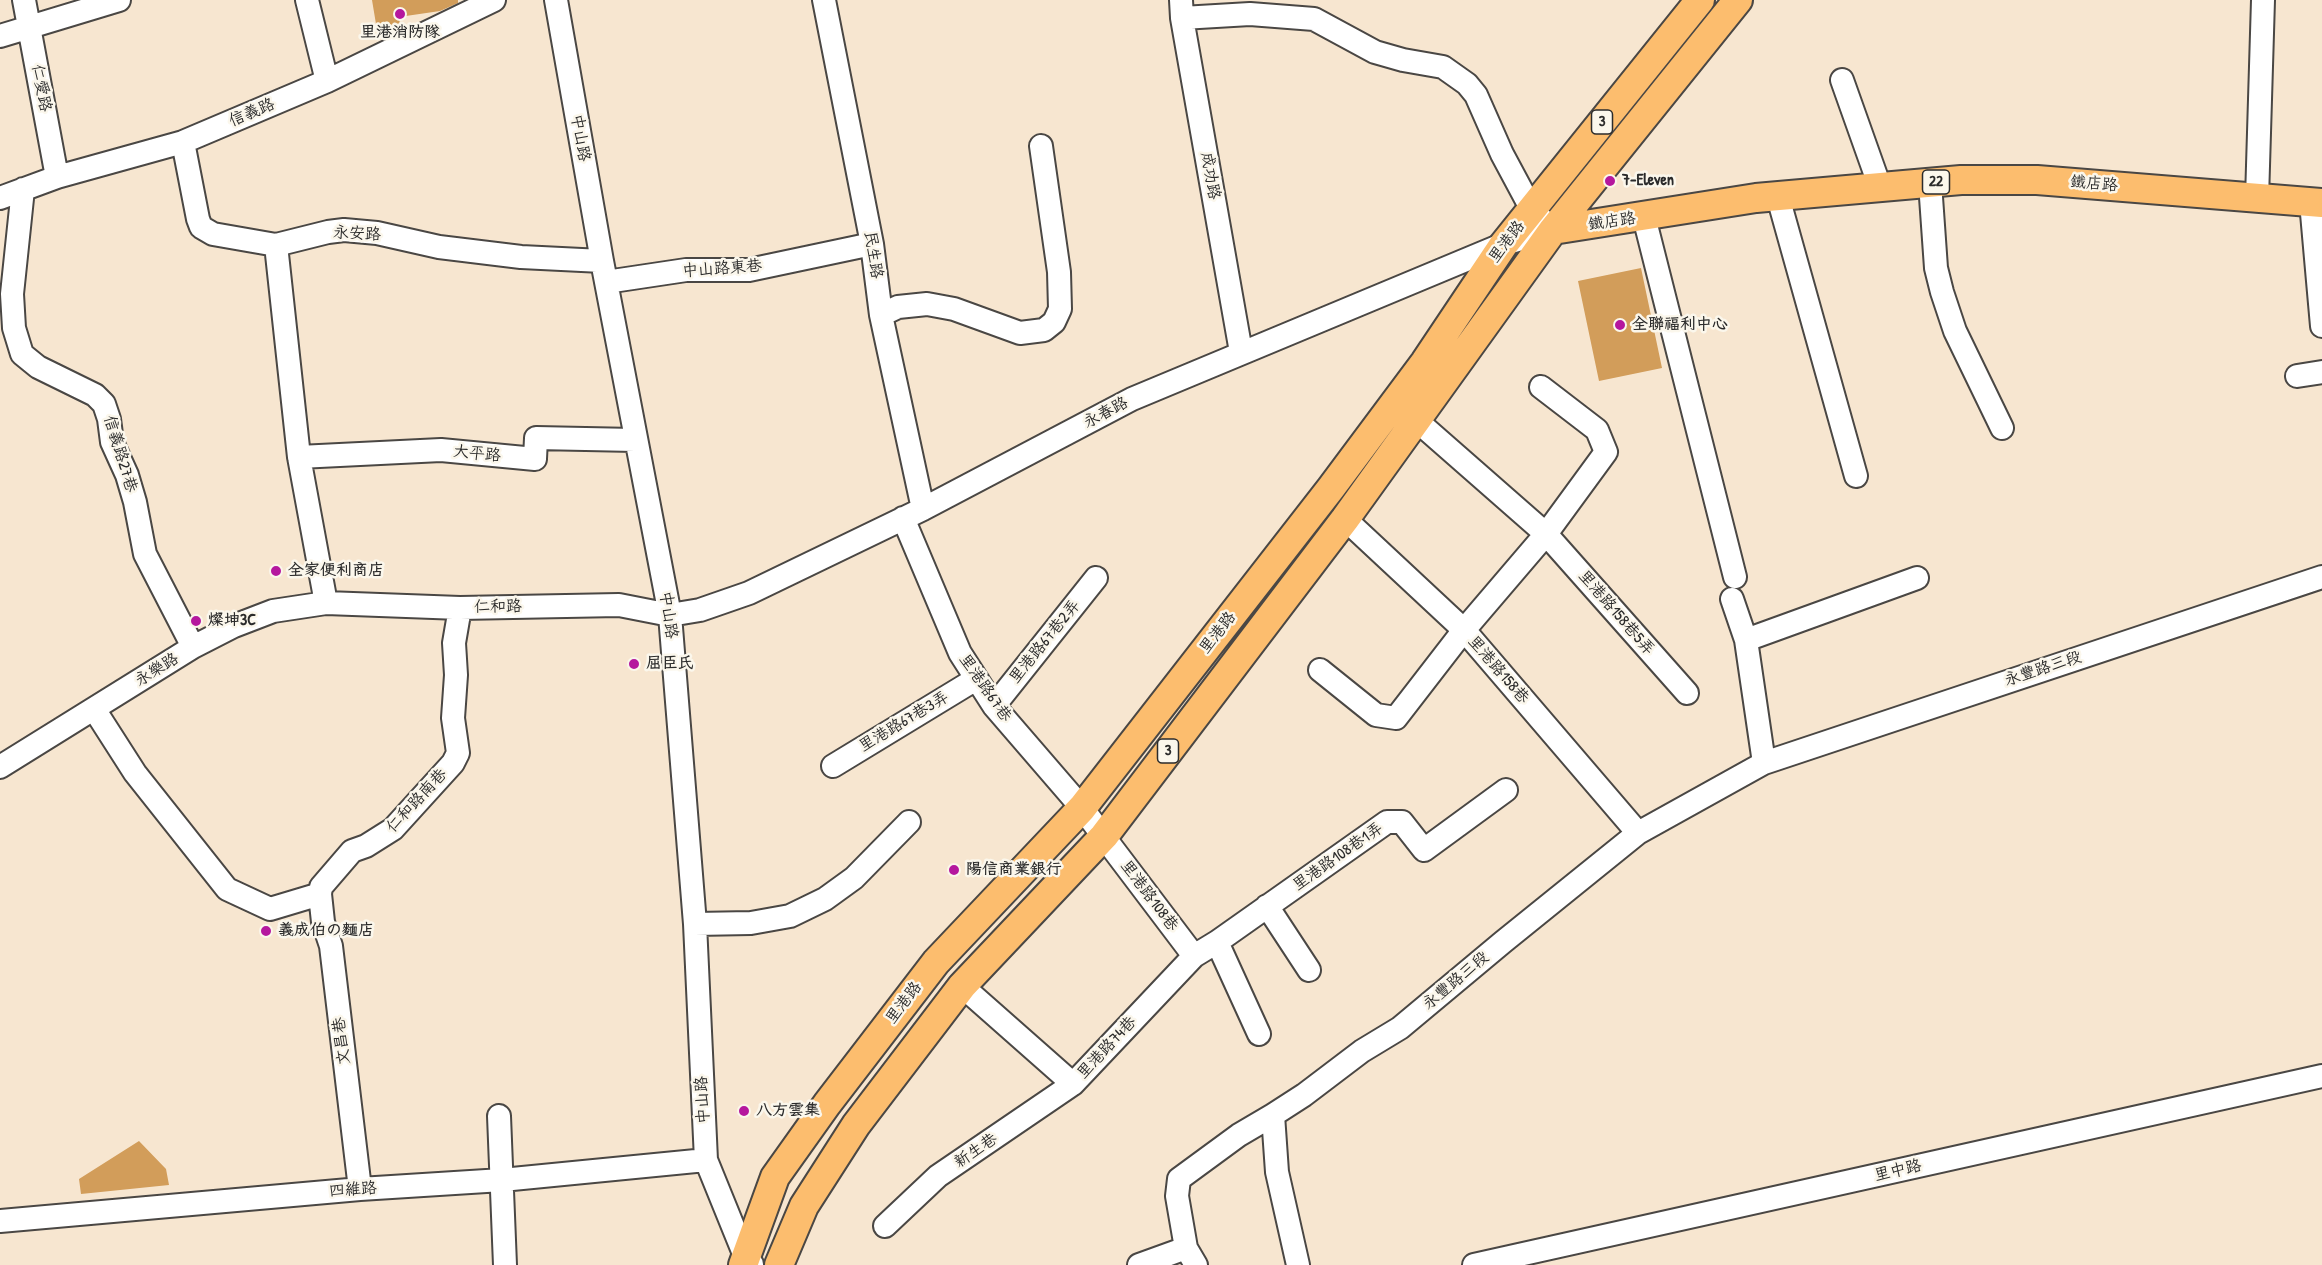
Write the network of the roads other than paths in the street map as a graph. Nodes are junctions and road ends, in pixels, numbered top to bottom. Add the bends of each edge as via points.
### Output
1 (24, 0) edge
2 (119, 0) edge
3 (307, 0) edge
4 (494, 0) edge
5 (556, 0) edge
6 (824, 0) edge
7 (1700, 0) edge
8 (1738, 0) edge
9 (2263, 0) edge
10 (1182, 9) edge
11 (30, 27) junction
12 (0, 36) edge
13 (1842, 80) dead end
14 (327, 81) junction
15 (183, 142) junction
16 (1041, 146) dead end
17 (57, 177) junction
18 (1930, 183) junction
19 (1880, 187) junction
20 (23, 189) junction
21 (1778, 197) junction
22 (0, 198) edge
23 (2257, 199) junction
24 (2317, 203) edge
25 (1532, 210) junction
26 (1644, 217) junction
27 (1553, 230) junction
28 (276, 244) junction
29 (872, 244) junction
30 (1504, 244) junction
31 (604, 272) junction
32 (881, 315) junction
33 (2322, 326) edge
34 (1241, 352) junction
35 (2322, 372) edge
36 (2297, 376) dead end
37 (1541, 387) dead end
38 (1416, 420) junction
39 (2002, 428) dead end
40 (635, 440) junction
41 (299, 457) junction
42 (1856, 476) dead end
43 (913, 514) junction
44 (1346, 519) junction
45 (1546, 534) junction
46 (1735, 577) dead end
47 (2322, 577) edge
48 (1096, 578) dead end
49 (1917, 578) dead end
50 (1732, 599) dead end
51 (326, 603) junction
52 (460, 608) junction
53 (670, 615) junction
54 (1464, 630) junction
55 (1746, 640) junction
56 (193, 647) junction
57 (1320, 670) dead end
58 (976, 679) junction
59 (1687, 693) dead end
60 (994, 706) junction
61 (94, 709) junction
62 (1764, 763) junction
63 (833, 766) dead end
64 (0, 767) edge
65 (1506, 790) dead end
66 (1082, 808) junction
67 (909, 822) dead end
68 (1638, 833) junction
69 (1104, 836) junction
70 (320, 894) junction
71 (1267, 906) junction
72 (695, 924) junction
73 (1217, 942) junction
74 (1194, 956) junction
75 (1309, 970) dead end
76 (962, 986) junction
77 (1259, 1034) dead end
78 (2322, 1076) edge
79 (1073, 1084) junction
80 (1273, 1115) junction
81 (499, 1116) dead end
82 (706, 1160) junction
83 (502, 1180) junction
84 (360, 1190) junction
85 (0, 1221) edge
86 (885, 1226) dead end
87 (1191, 1257) edge
88 (747, 1262) edge
89 (505, 1265) edge
90 (779, 1265) edge
91 (1139, 1265) edge
92 (1298, 1265) edge
93 (1473, 1265) edge

1 - 11 street, 仁愛路
2 - 11 street
3 - 14 street
4 - 14 street, 信義路
5 - 31 street, 中山路
6 - 29 street, 民生路
7 - 25 main road, 里港路 / 3
8 - 27 main road, 里港路 / 3
9 - 23 street
10 - 25 street via 1314,18 1375,52 1443,67 1476,95
10 - 34 street, 成功路
11 - 12 street
11 - 17 street, 仁愛路
13 - 19 street
14 - 15 street, 信義路
15 - 17 street, 信義路
15 - 28 street, 永安路 via 201,227 213,234
16 - 32 street via 1059,272 1060,309 1054,322 1044,330 1020,333 954,309 927,304 898,306
17 - 20 street, 信義路
18 - 19 main road, 鐵店路 / 22
18 - 23 main road, 鐵店路 / 22 via 2037,180
18 - 39 street via 1936,268 1942,292 1955,331
19 - 21 main road, 鐵店路 / 22
20 - 22 street, 信義路
20 - 56 street, 信義路27巷 via 12,294 14,328 22,354 38,368 95,395 104,404 112,442 135,502 145,554
21 - 26 main road, 鐵店路 / 22
21 - 42 street
23 - 24 main road, 鐵店路 / 22
24 - 33 street, 鐵店路
25 - 27 street
25 - 30 main road, 里港路 / 3
26 - 27 main road, 鐵店路 / 22
26 - 46 street
27 - 30 street, 永春路
27 - 38 main road, 里港路 / 3
28 - 31 street, 永安路 via 344,230
28 - 41 street
29 - 31 street, 中山路東巷 via 749,270
29 - 32 street, 民生路
30 - 34 street, 永春路
30 - 66 main road, 里港路 / 3 via 1425,362 1331,488
31 - 40 street, 中山路
32 - 43 street, 民生路
34 - 43 street, 永春路 via 1132,399
35 - 36 street
37 - 45 street via 1597,430 1606,452
38 - 44 main road, 里港路 / 3
38 - 45 street, 里港路158巷5弄
40 - 41 street, 大平路 via 536,438 535,459 441,450
40 - 53 street, 中山路
41 - 51 street
43 - 53 street, 永春路 via 749,593 700,610
43 - 58 street, 里港路67巷 via 960,653
44 - 54 street, 里港路158巷
44 - 69 main road, 里港路 / 3
45 - 54 street
45 - 59 street, 里港路158巷5弄
47 - 62 street, 永豐路三段
48 - 60 street, 里港路67巷2弄
49 - 55 street
50 - 55 street
51 - 52 street, 仁和路
51 - 56 street, 永樂路 via 273,611
52 - 53 street, 仁和路 via 619,604
52 - 70 street, 仁和路南巷 via 454,643 453,718 458,753 393,829 352,851 321,887
53 - 72 street, 中山路
54 - 57 street via 1396,718 1376,715
54 - 68 street, 里港路158巷
55 - 62 street
56 - 61 street, 永樂路
58 - 60 street, 里港路67巷
58 - 63 street, 里港路67巷3弄
60 - 66 street, 里港路67巷
61 - 64 street, 永樂路
61 - 70 street via 135,773 227,889 270,909
62 - 68 street, 永豐路三段
65 - 71 street, 里港路108巷1弄 via 1424,850 1402,822 1387,822
66 - 69 street, 里港路67巷
66 - 88 main road, 里港路 / 3 via 936,962 827,1104 775,1177
67 - 72 street via 854,878 825,899 790,916 751,923
68 - 80 street, 永豐路三段 via 1400,1028 1362,1050
69 - 74 street, 里港路108巷
69 - 76 main road, 里港路 / 3
70 - 84 street, 文昌巷 via 331,945
71 - 73 street, 里港路108巷1弄
71 - 75 street
72 - 82 street, 中山路
73 - 74 street, 里港路108巷1弄
73 - 77 street
74 - 79 street, 里港路74巷
76 - 79 street, 里港路74巷
76 - 90 main road, 里港路 / 3 via 856,1125 804,1206
78 - 93 street, 里中路
79 - 86 street, 新生巷 via 938,1176
80 - 87 street, 永豐路三段 via 1179,1179 1177,1196
80 - 92 street via 1277,1172
81 - 83 street
82 - 83 street, 四維路
82 - 88 street, 中山路
83 - 84 street, 四維路
83 - 89 street
84 - 85 street, 四維路
87 - 91 street

